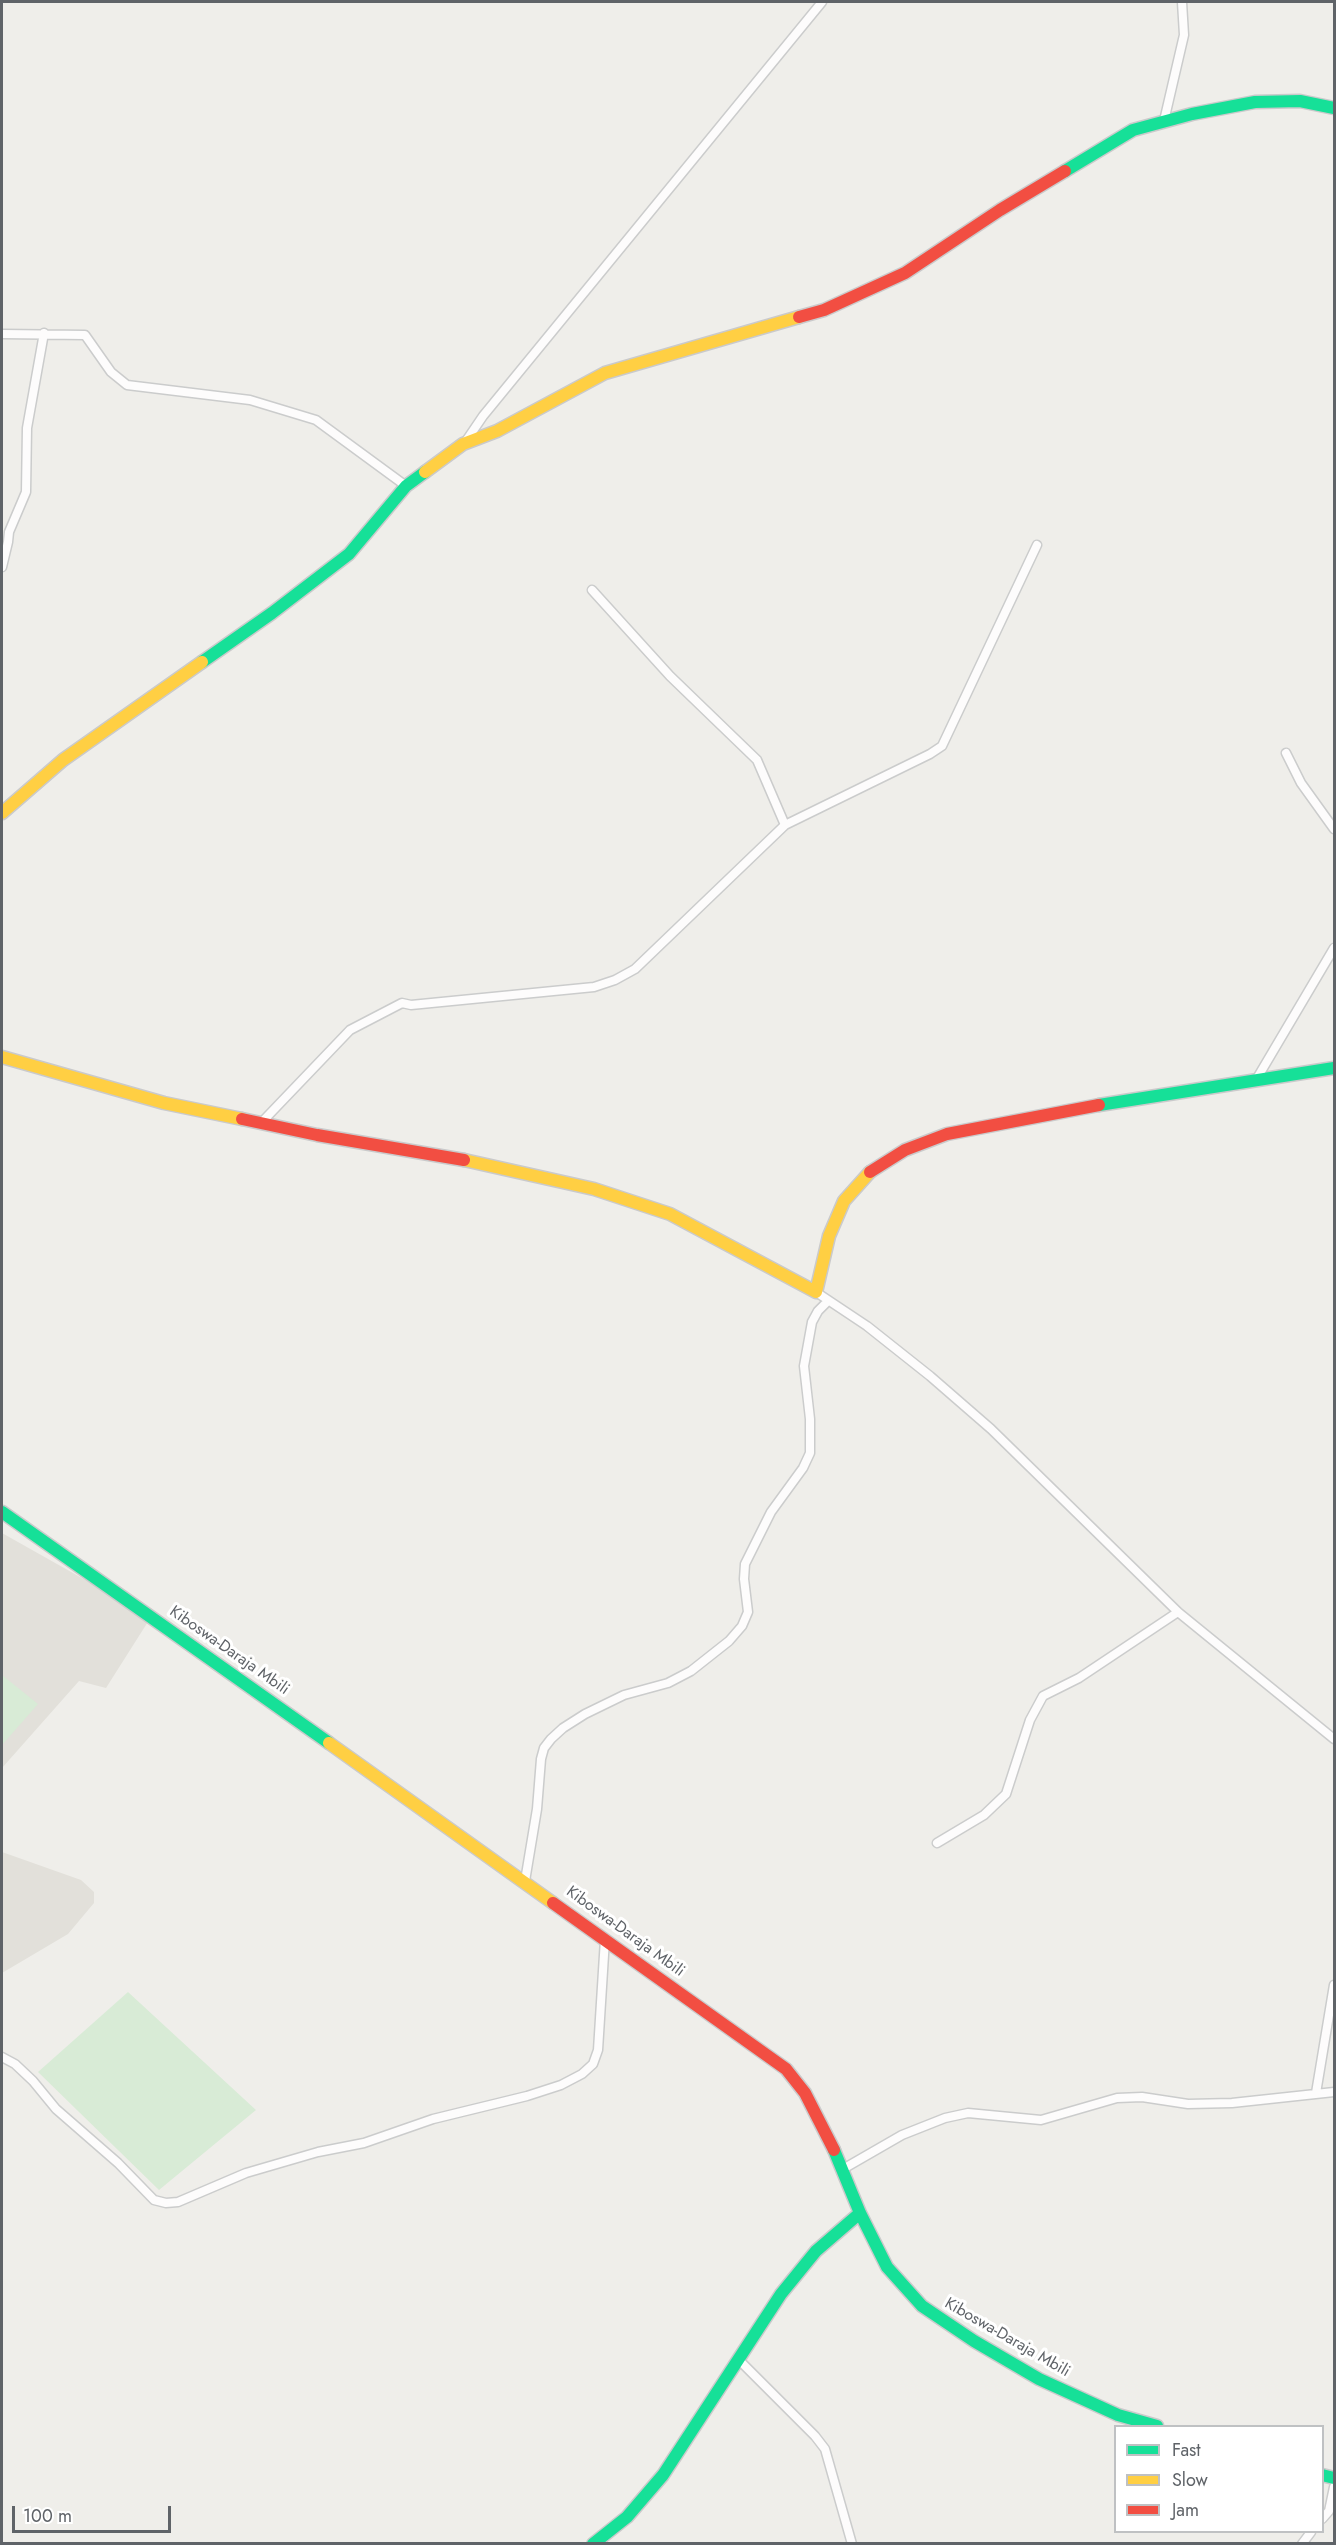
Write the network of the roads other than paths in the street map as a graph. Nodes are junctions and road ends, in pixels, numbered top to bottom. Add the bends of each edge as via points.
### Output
1 (822, 2) edge
2 (1182, 2) edge
3 (1335, 108) edge
4 (1164, 121) junction
5 (44, 333) junction
6 (2, 334) edge
7 (463, 444) junction
8 (406, 486) junction
9 (1037, 545) dead end
10 (2, 567) edge
11 (592, 590) dead end
12 (1286, 753) dead end
13 (2, 813) edge
14 (785, 825) junction
15 (1335, 829) edge
16 (1335, 948) edge
17 (2, 1057) edge
18 (1335, 1068) edge
19 (1256, 1080) junction
20 (261, 1123) junction
21 (816, 1292) junction
22 (828, 1301) junction
23 (2, 1512) edge
24 (1178, 1612) junction
25 (1335, 1739) edge
26 (937, 1843) dead end
27 (525, 1881) junction
28 (605, 1939) junction
29 (1335, 1985) edge
30 (2, 2057) edge
31 (1335, 2091) edge
32 (1316, 2093) junction
33 (843, 2169) junction
34 (860, 2213) junction
35 (738, 2359) junction
36 (1150, 2425) edge
37 (1335, 2487) edge
38 (1324, 2518) edge
39 (593, 2544) edge
40 (852, 2544) edge

1 - 7 street
2 - 4 street via 1184,34
3 - 4 street via 1300,101 1255,102
4 - 7 street via 1133,130 905,273 824,310 606,373 497,431
5 - 6 street
5 - 8 street via 85,335 111,372 127,385 250,400 316,420
5 - 10 street via 27,428 26,492 9,532
7 - 8 street
8 - 13 street via 349,554 272,614 63,760
9 - 14 street via 942,746
11 - 14 street via 670,676 757,760
12 - 15 street via 1301,783
14 - 20 street via 635,969 594,987 402,1003 350,1030
16 - 19 street
17 - 20 street via 164,1103
18 - 19 street
19 - 21 street via 947,1134 905,1150 866,1176 844,1201 829,1236
20 - 21 street via 436,1154 594,1189 670,1214
21 - 22 street
22 - 24 street via 867,1326 948,1391
22 - 27 street via 812,1322 804,1366 810,1452 771,1512 745,1564 748,1612 742,1626 691,1671 668,1683 624,1695 585,1714 551,1739 541,1759
23 - 27 street, Kiboswa-Daraja Mbili
24 - 25 street
24 - 26 street via 1079,1678 1043,1696 1030,1720 1006,1794 984,1815
27 - 28 street, Kiboswa-Daraja Mbili
28 - 30 street via 598,2050 593,2064 582,2074 527,2096 246,2173 178,2202 154,2200 56,2109 15,2064
28 - 33 street, Kiboswa-Daraja Mbili via 786,2069 805,2093
29 - 32 street
31 - 32 street
32 - 33 street via 1232,2103 1117,2098 1041,2120 968,2113 902,2135
33 - 34 street, Kiboswa-Daraja Mbili
34 - 35 street via 816,2251 781,2294
34 - 36 street, Kiboswa-Daraja Mbili via 887,2267 922,2306 1039,2379 1118,2415
35 - 39 street via 663,2475 627,2517
35 - 40 street via 825,2449
37 - 38 street

